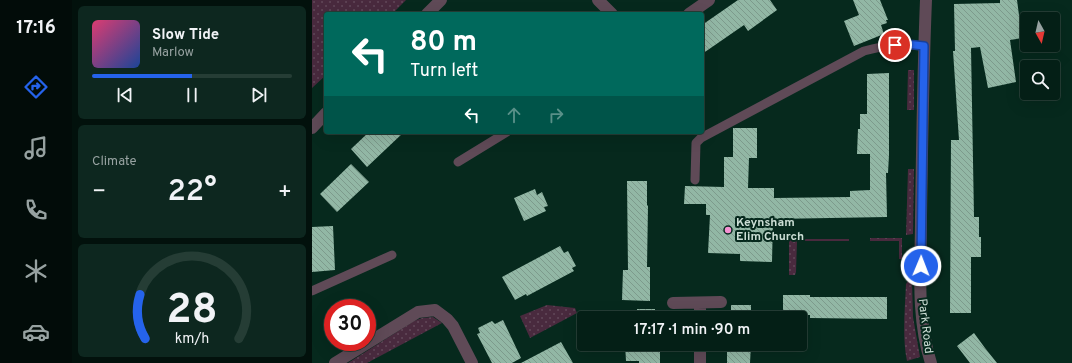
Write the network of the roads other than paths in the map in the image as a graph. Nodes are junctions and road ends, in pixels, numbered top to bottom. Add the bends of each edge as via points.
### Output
1 (442, 0) edge
2 (598, 0) edge
3 (709, 0) edge
4 (926, 0) edge
5 (429, 12) edge
6 (610, 12) edge
7 (692, 12) edge
8 (924, 46) junction
9 (324, 115) edge
10 (312, 128) edge
11 (504, 134) edge
12 (458, 162) dead end
13 (695, 180) dead end
14 (392, 255) dead end
15 (312, 291) edge
16 (721, 302) dead end
17 (673, 303) dead end
18 (700, 304) junction
19 (700, 311) edge
20 (700, 351) edge
21 (335, 363) edge
22 (472, 363) edge
23 (700, 363) edge
24 (931, 363) edge

1 - 5 street
2 - 6 street
3 - 7 street
4 - 8 street, Park Road
8 - 13 lane via 884,45 864,51 701,138 696,143
8 - 24 street, Park Road via 921,312 926,349
9 - 10 street
11 - 12 lane
14 - 15 lane
16 - 18 street
17 - 18 street
18 - 19 street
20 - 23 street
21 - 22 street via 418,312 435,310 453,326

